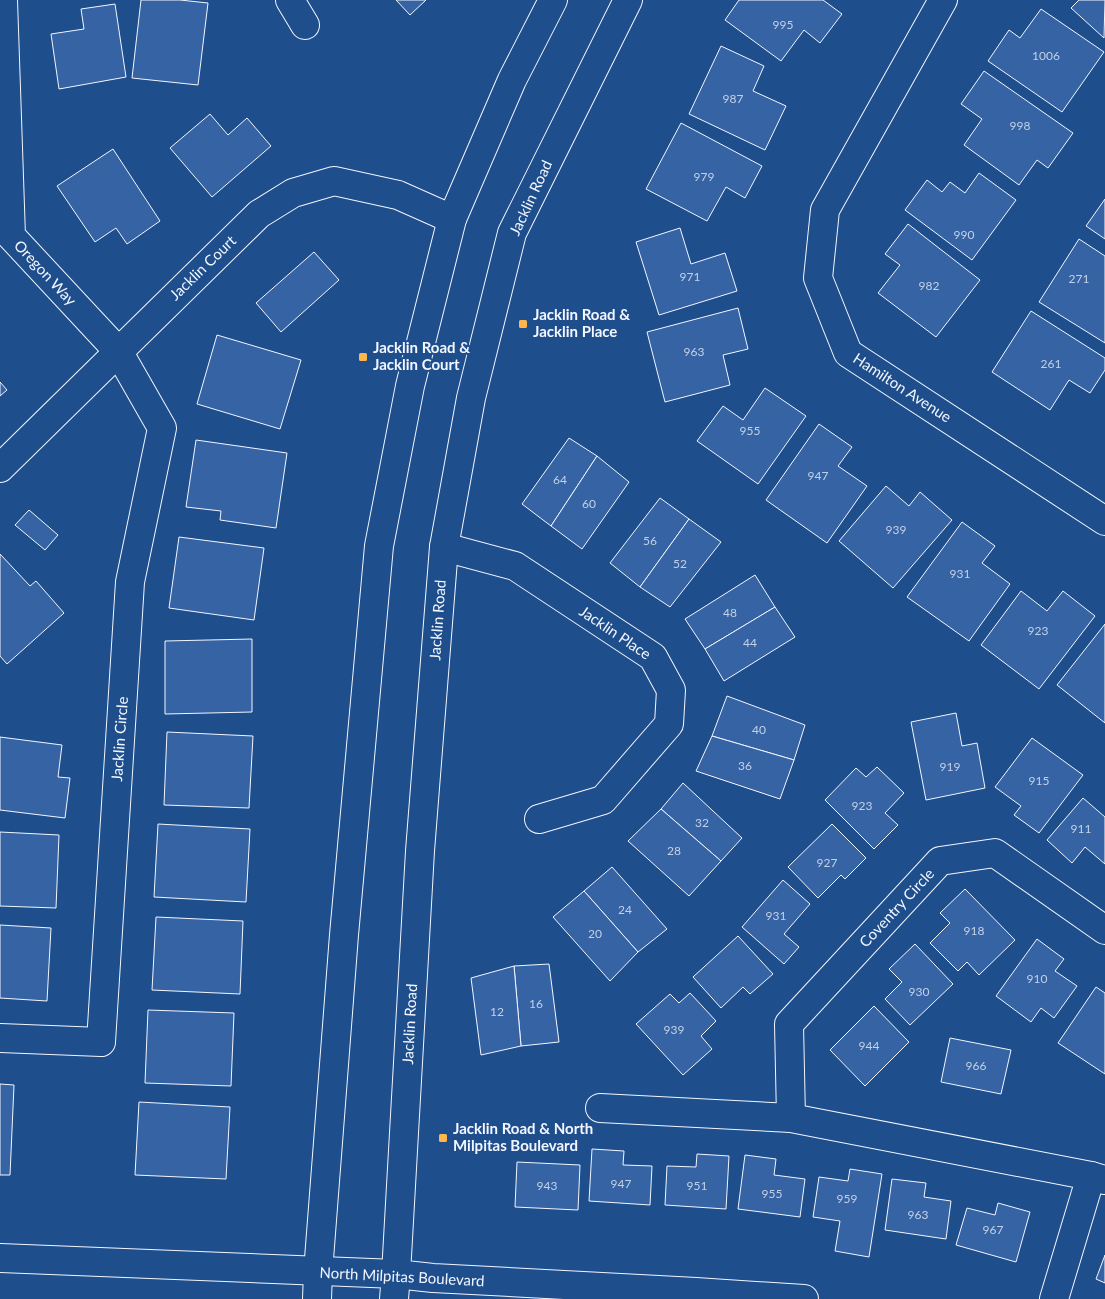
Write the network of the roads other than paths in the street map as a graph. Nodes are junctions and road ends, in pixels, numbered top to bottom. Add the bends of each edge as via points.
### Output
1 (3, 0) edge
2 (290, 0) edge
3 (553, 0) edge
4 (628, 0) edge
5 (943, 0) edge
6 (305, 25) dead end
7 (452, 219) junction
8 (118, 351) junction
9 (0, 468) edge
10 (1102, 512) edge
11 (444, 547) junction
12 (539, 819) dead end
13 (1105, 930) edge
14 (0, 1038) edge
15 (600, 1108) dead end
16 (792, 1118) junction
17 (1098, 1178) edge
18 (0, 1258) edge
19 (318, 1272) junction
20 (395, 1287) edge
21 (318, 1299) edge
22 (804, 1299) edge
23 (1054, 1299) edge

1 - 8 street, Oregon Way via 11,236
2 - 6 street
3 - 7 street via 512,80
4 - 11 street, Jacklin Road via 512,233 471,398
5 - 10 street, Hamilton Avenue via 825,210 818,278 848,352
7 - 8 street, Jacklin Court via 398,195 334,181 293,193 259,214
7 - 19 street via 410,386 379,546
8 - 9 street, Jacklin Court
8 - 14 street, Jacklin Circle via 162,428 130,582 101,1042
11 - 12 street, Jacklin Place via 515,566 654,657 671,690 669,724 603,800
11 - 20 street, Jacklin Road via 420,851
13 - 16 street, Coventry Circle via 995,853 940,861 790,1024
15 - 16 street
16 - 17 street
17 - 23 street
18 - 19 street, North Milpitas Boulevard
19 - 20 street, North Milpitas Boulevard
19 - 21 street
20 - 22 street, North Milpitas Boulevard via 433,1278

